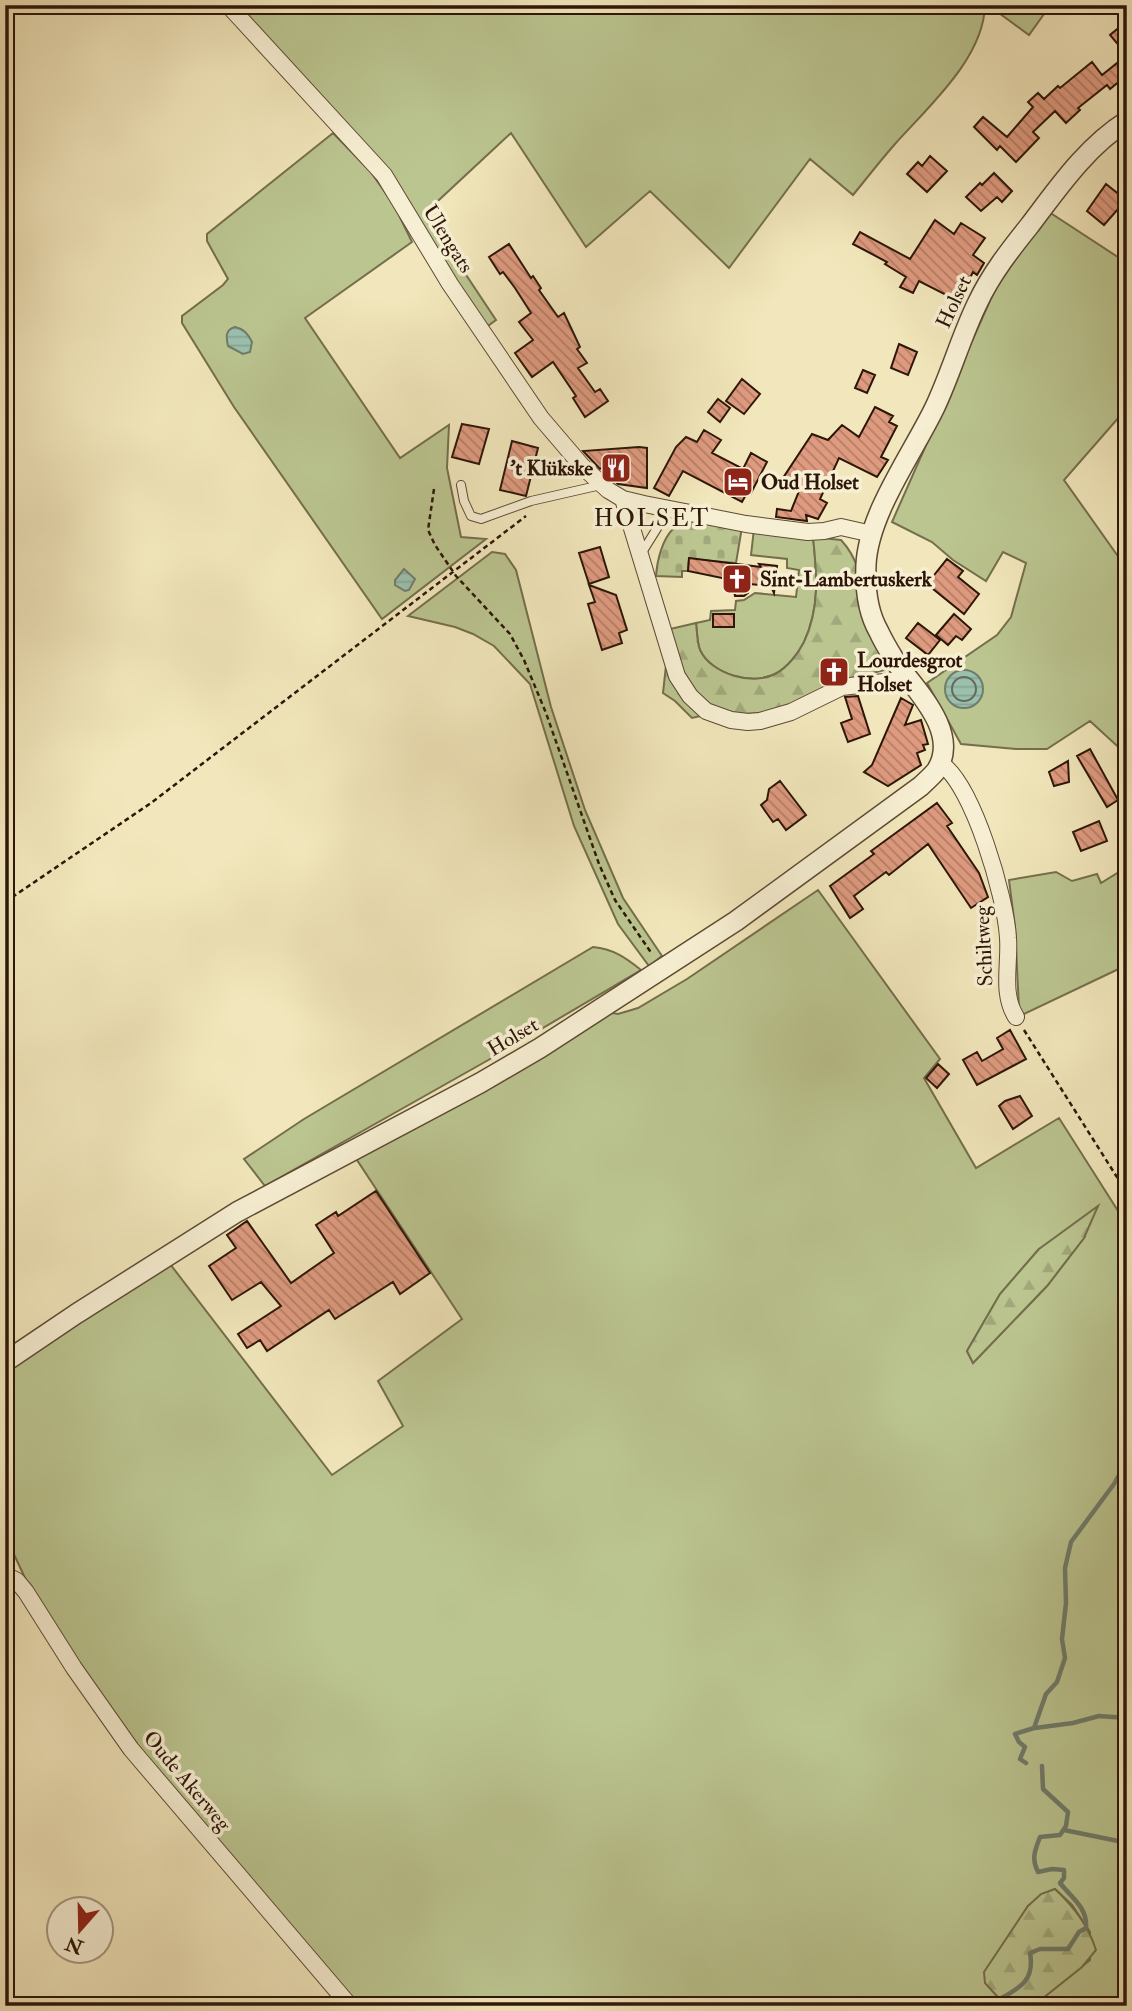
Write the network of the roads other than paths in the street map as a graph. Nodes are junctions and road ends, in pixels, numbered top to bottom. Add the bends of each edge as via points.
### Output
1 (228, 5) edge
2 (1127, 121) edge
3 (461, 485) dead end
4 (601, 485) junction
5 (624, 499) junction
6 (669, 509) junction
7 (872, 534) junction
8 (641, 554) junction
9 (909, 679) junction
10 (940, 763) junction
11 (1016, 1017) road end
12 (5, 1362) edge
13 (7, 1571) edge
14 (350, 2006) edge

1 - 4 street, Ulengats via 384,175 530,402
2 - 7 street, Holset via 1103,138 1063,183 995,270
3 - 4 lane via 471,516 481,519 531,501
4 - 5 street, Ulengats
5 - 6 street
5 - 8 street
6 - 7 street via 784,530 841,527
6 - 8 lane
7 - 9 street, Holset via 867,549 868,598 877,630
8 - 9 street via 677,676 698,705 712,714 760,721 791,712 842,687
9 - 10 street, Holset via 937,721 942,741
10 - 11 street, Schiltweg via 959,783 993,866 1006,912 1008,1002
10 - 12 street, Holset via 921,786 789,883 540,1048 237,1212
13 - 14 street, Oude Akerweg via 26,1592 131,1749

